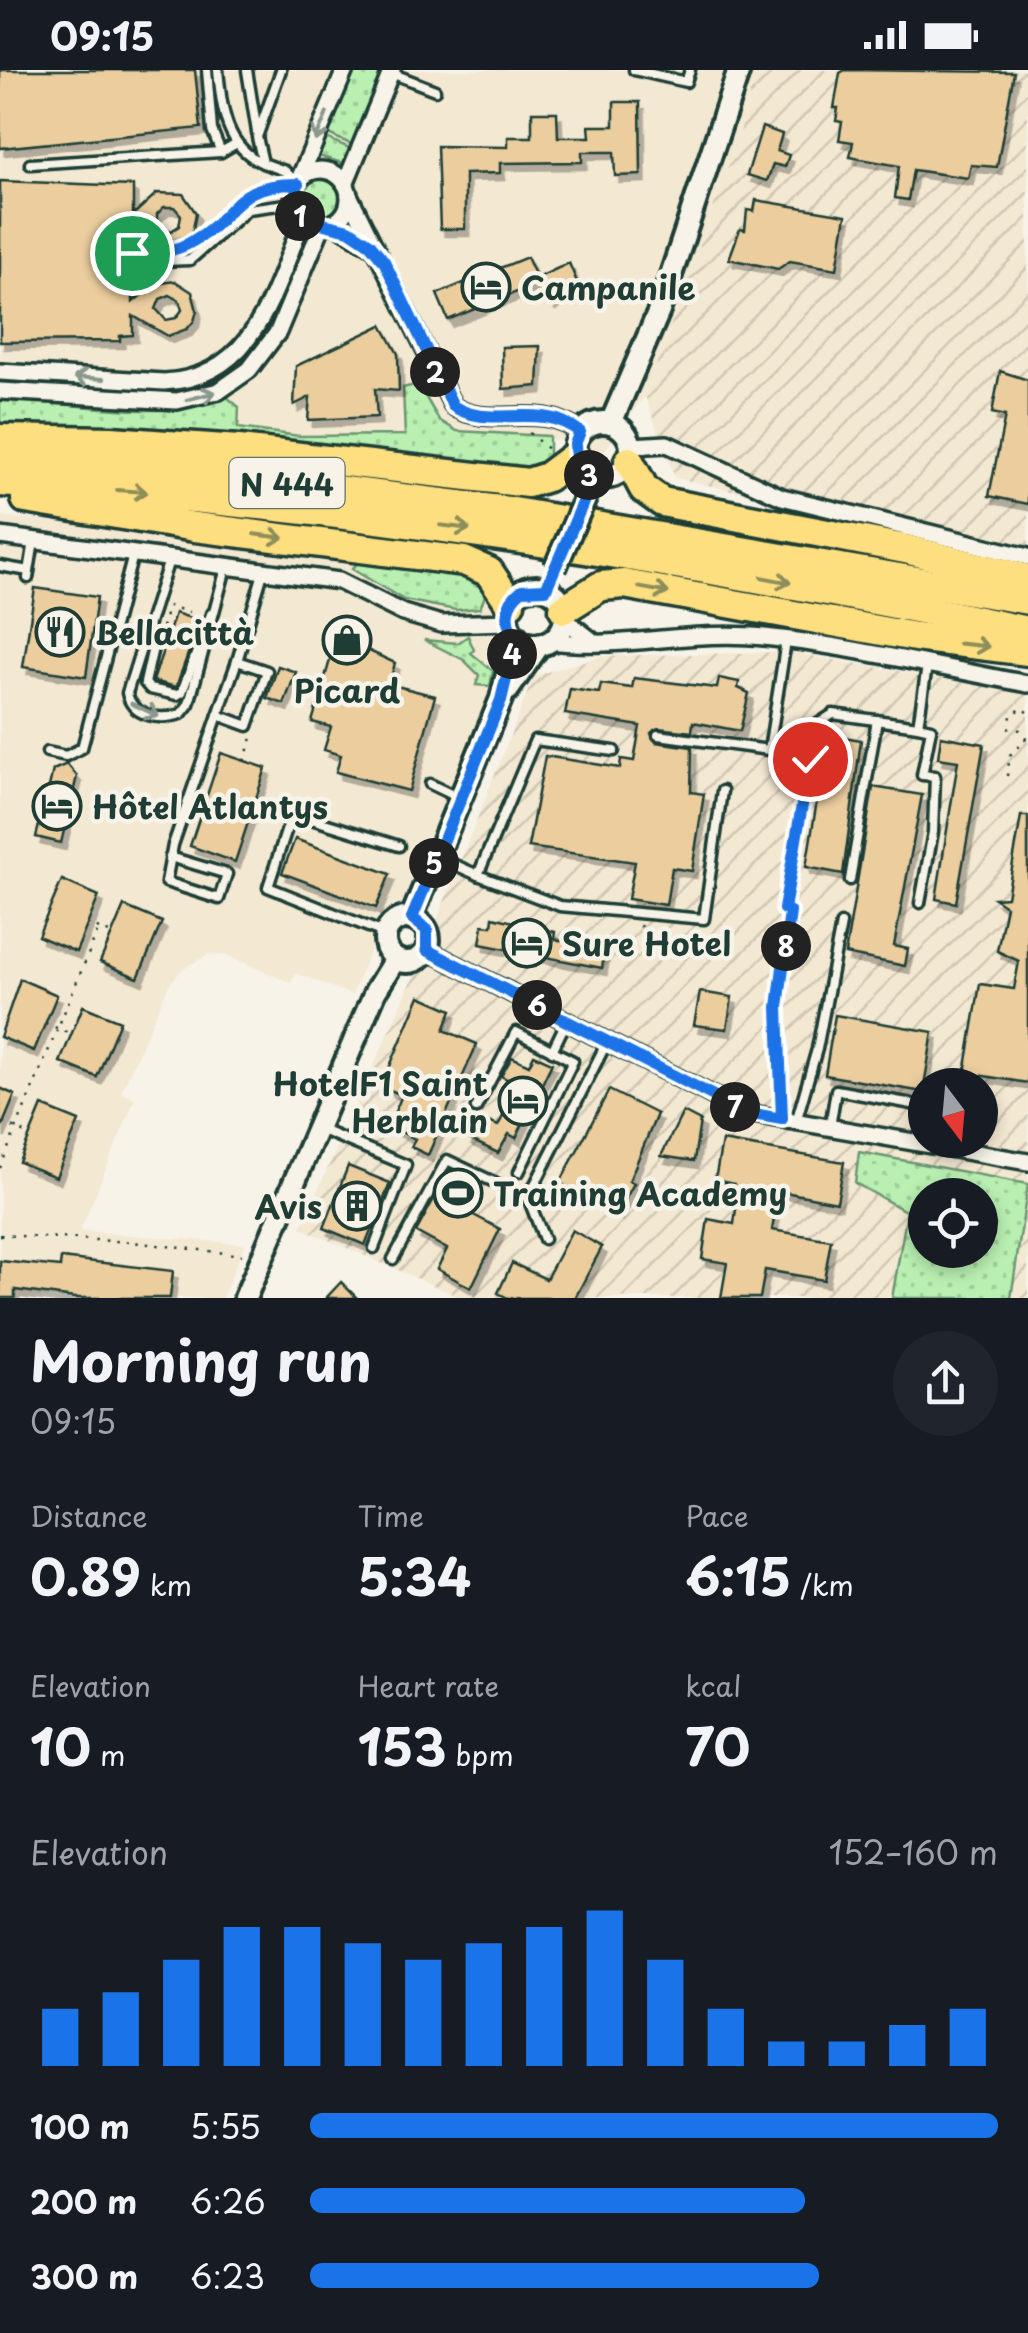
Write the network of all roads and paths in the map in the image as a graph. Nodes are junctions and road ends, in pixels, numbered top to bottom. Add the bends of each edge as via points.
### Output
1 (207, 70) edge
2 (218, 70) edge
3 (247, 70) edge
4 (281, 70) edge
5 (345, 70) edge
6 (634, 70) edge
7 (690, 70) edge
8 (738, 70) edge
9 (391, 72) edge
10 (436, 90) dead end
11 (258, 137) junction
12 (237, 143) junction
13 (221, 152) junction
14 (263, 163) junction
15 (30, 164) dead end
16 (298, 184) junction
17 (347, 189) junction
18 (294, 203) junction
19 (303, 219) junction
20 (328, 225) junction
21 (384, 261) junction
22 (0, 372) edge
23 (0, 391) edge
24 (611, 423) junction
25 (528, 432) dead end
26 (0, 439) edge
27 (569, 447) junction
28 (630, 454) junction
29 (0, 458) edge
30 (0, 482) edge
31 (590, 487) junction
32 (0, 495) edge
33 (0, 536) edge
34 (34, 542) junction
35 (133, 554) junction
36 (1028, 557) edge
37 (168, 560) junction
38 (0, 566) edge
39 (226, 568) junction
40 (263, 572) junction
41 (1028, 579) edge
42 (1028, 600) edge
43 (215, 606) junction
44 (558, 606) junction
45 (189, 612) dead end
46 (511, 621) junction
47 (148, 626) junction
48 (161, 630) dead end
49 (1028, 632) edge
50 (786, 641) junction
51 (545, 642) junction
52 (594, 643) junction
53 (1028, 651) edge
54 (237, 661) junction
55 (926, 666) junction
56 (1028, 684) edge
57 (501, 700) junction
58 (1028, 712) edge
59 (218, 716) junction
60 (877, 720) junction
61 (918, 726) junction
62 (658, 735) dead end
63 (1028, 739) edge
64 (614, 751) dead end
65 (47, 752) dead end
66 (1008, 776) dead end
67 (430, 784) dead end
68 (722, 791) dead end
69 (460, 798) junction
70 (399, 846) dead end
71 (170, 856) junction
72 (436, 857) junction
73 (478, 874) junction
74 (850, 880) dead end
75 (920, 902) dead end
76 (640, 914) junction
77 (412, 918) junction
78 (88, 924) dead end
79 (841, 924) dead end
80 (99, 928) junction
81 (112, 934) dead end
82 (386, 934) junction
83 (653, 948) dead end
84 (427, 950) junction
85 (395, 959) junction
86 (567, 1020) junction
87 (45, 1023) dead end
88 (58, 1028) junction
89 (71, 1034) dead end
90 (608, 1040) junction
91 (552, 1051) junction
92 (908, 1103) edge
93 (476, 1108) dead end
94 (789, 1120) junction
95 (4, 1123) dead end
96 (16, 1128) junction
97 (318, 1128) junction
98 (830, 1128) junction
99 (30, 1134) dead end
100 (1028, 1162) edge
101 (0, 1168) edge
102 (519, 1172) dead end
103 (528, 1198) junction
104 (0, 1235) edge
105 (544, 1239) dead end
106 (374, 1248) dead end
107 (393, 1260) dead end
108 (260, 1262) junction
109 (245, 1298) edge

1 - 13 lane via 212,130
2 - 12 lane via 227,126
3 - 11 lane
4 - 11 lane
5 -> 16 street
6 - 7 lane via 686,82
8 - 24 street via 659,311
9 - 10 lane
9 - 17 street
11 - 14 lane
12 - 13 lane
12 - 14 lane via 244,155
13 - 15 lane
14 - 16 lane
16 - 17 street via 321,170 333,172
16 - 18 street
16 - 18 lane via 250,190 196,240 132,258 190,260 248,209
17 - 20 street via 346,212
17 - 21 street
18 - 19 street
19 - 20 street
19 -> 22 street via 255,335 213,371 183,382
20 - 21 street via 362,237
23 -> 20 street via 177,401 219,391 249,370 278,332
21 - 27 street via 453,406 469,414 554,416
24 - 27 street via 594,423
24 - 28 street via 624,432
25 - 27 path
26 - 27 highway via 308,456 528,483 547,477
27 - 31 street
28 - 31 street via 612,477
28 - 36 street via 651,442 679,447 782,497
28 - 41 highway via 644,489 662,502
29 - 42 highway, N 444 via 490,509
30 -> 49 highway, N 444 via 508,534
31 - 44 street, bridge via 555,568
32 -> 46 highway via 464,561 489,572
33 - 34 street
34 - 35 street
34 - 38 lane via 28,574
35 - 37 street
35 - 65 lane via 82,748 66,756
37 - 39 street
37 - 47 lane
39 - 40 street
39 - 43 lane
40 - 46 street via 339,581 441,624
40 - 54 lane
43 - 47 lane via 177,695 144,683 154,643
47 -> 43 lane via 128,702 168,718 189,704
44 - 46 street via 522,590
44 - 51 street
44 - 52 street via 579,635
44 -> 53 highway via 601,586 624,584
45 - 48 path via 170,606
46 - 51 street
46 - 57 street
50 - 52 street via 694,636
50 - 55 street
50 - 62 lane via 769,750
51 - 52 street
51 - 57 street
54 - 59 lane
54 - 59 lane via 267,671 248,726
55 - 56 street
55 - 61 lane
57 - 69 street
58 - 63 path via 1022,708 1010,716 1008,728
59 - 71 lane
60 - 61 lane
60 - 74 lane
60 - 94 lane via 833,714 816,726 784,909 790,912 778,1007
61 - 75 lane via 930,729 922,775 935,776 934,832
63 - 66 path via 1010,754
64 - 73 lane via 536,740
67 - 69 lane
68 - 76 lane via 704,919
69 - 72 street
70 - 82 lane via 292,812 268,887
71 - 71 lane via 166,882 219,898 227,874
72 - 73 lane
72 - 77 street
73 - 76 lane via 560,906
76 - 83 path via 642,935
77 - 82 street via 394,922
77 - 84 street via 427,930
78 - 80 path
79 - 94 lane via 817,1049
80 - 81 path
80 - 88 path
82 - 85 street
84 - 85 street via 413,962
84 - 86 street
85 - 97 street
86 - 90 street
86 - 91 lane
87 - 88 path
88 - 89 path
88 - 96 path
90 - 94 street via 747,1113
90 - 103 lane
91 - 93 lane via 516,1032
91 - 102 lane via 573,1061
92 - 98 lane via 836,1090
94 - 98 street
95 - 96 path
96 - 99 path
96 - 101 path
97 - 106 lane via 406,1165
97 - 108 street
98 - 100 street
103 - 105 lane
103 - 107 lane via 447,1160
104 - 108 path via 202,1248
108 - 109 street

